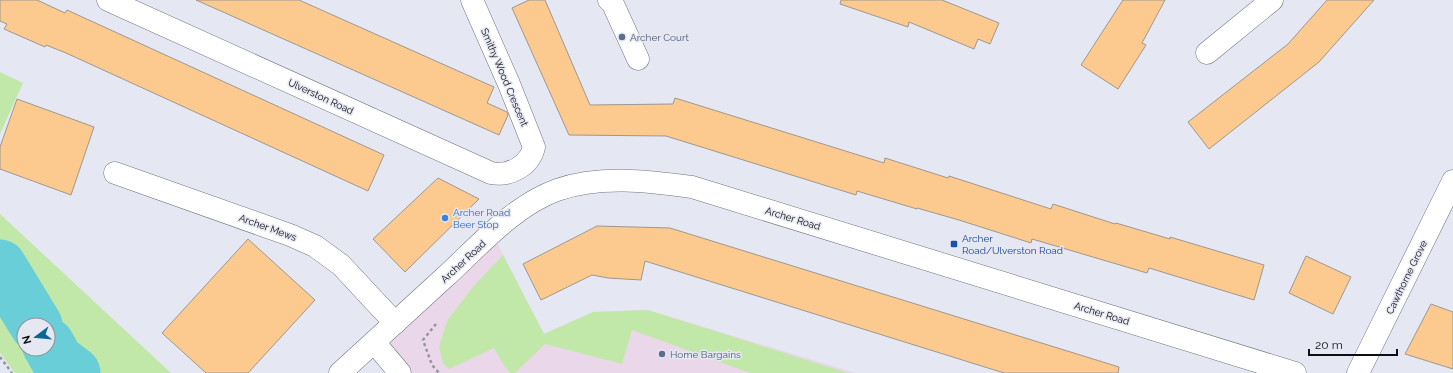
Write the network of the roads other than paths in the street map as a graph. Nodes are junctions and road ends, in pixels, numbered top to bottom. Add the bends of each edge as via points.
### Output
1 (108, 0) edge
2 (472, 0) edge
3 (609, 0) edge
4 (1272, 0) edge
5 (1207, 53) dead end
6 (638, 59) dead end
7 (531, 155) joint
8 (115, 173) dead end
9 (1453, 181) edge
10 (395, 323) junction
11 (374, 342) junction
12 (340, 373) edge
13 (400, 373) edge
14 (1295, 373) edge
15 (1358, 373) edge

1 - 7 street, Ulverston Road via 491,173 510,172 525,163
2 - 7 street, Smithy Wood Crescent via 533,145
3 - 6 street
4 - 5 street
8 - 10 street, Archer Mews via 316,246 341,265
9 - 15 street, Cawthorne Grove
10 - 11 street, Archer Road
10 - 14 street, Archer Road via 492,233 542,197 591,182 658,182 692,187
11 - 12 street, Archer Road
11 - 13 street

